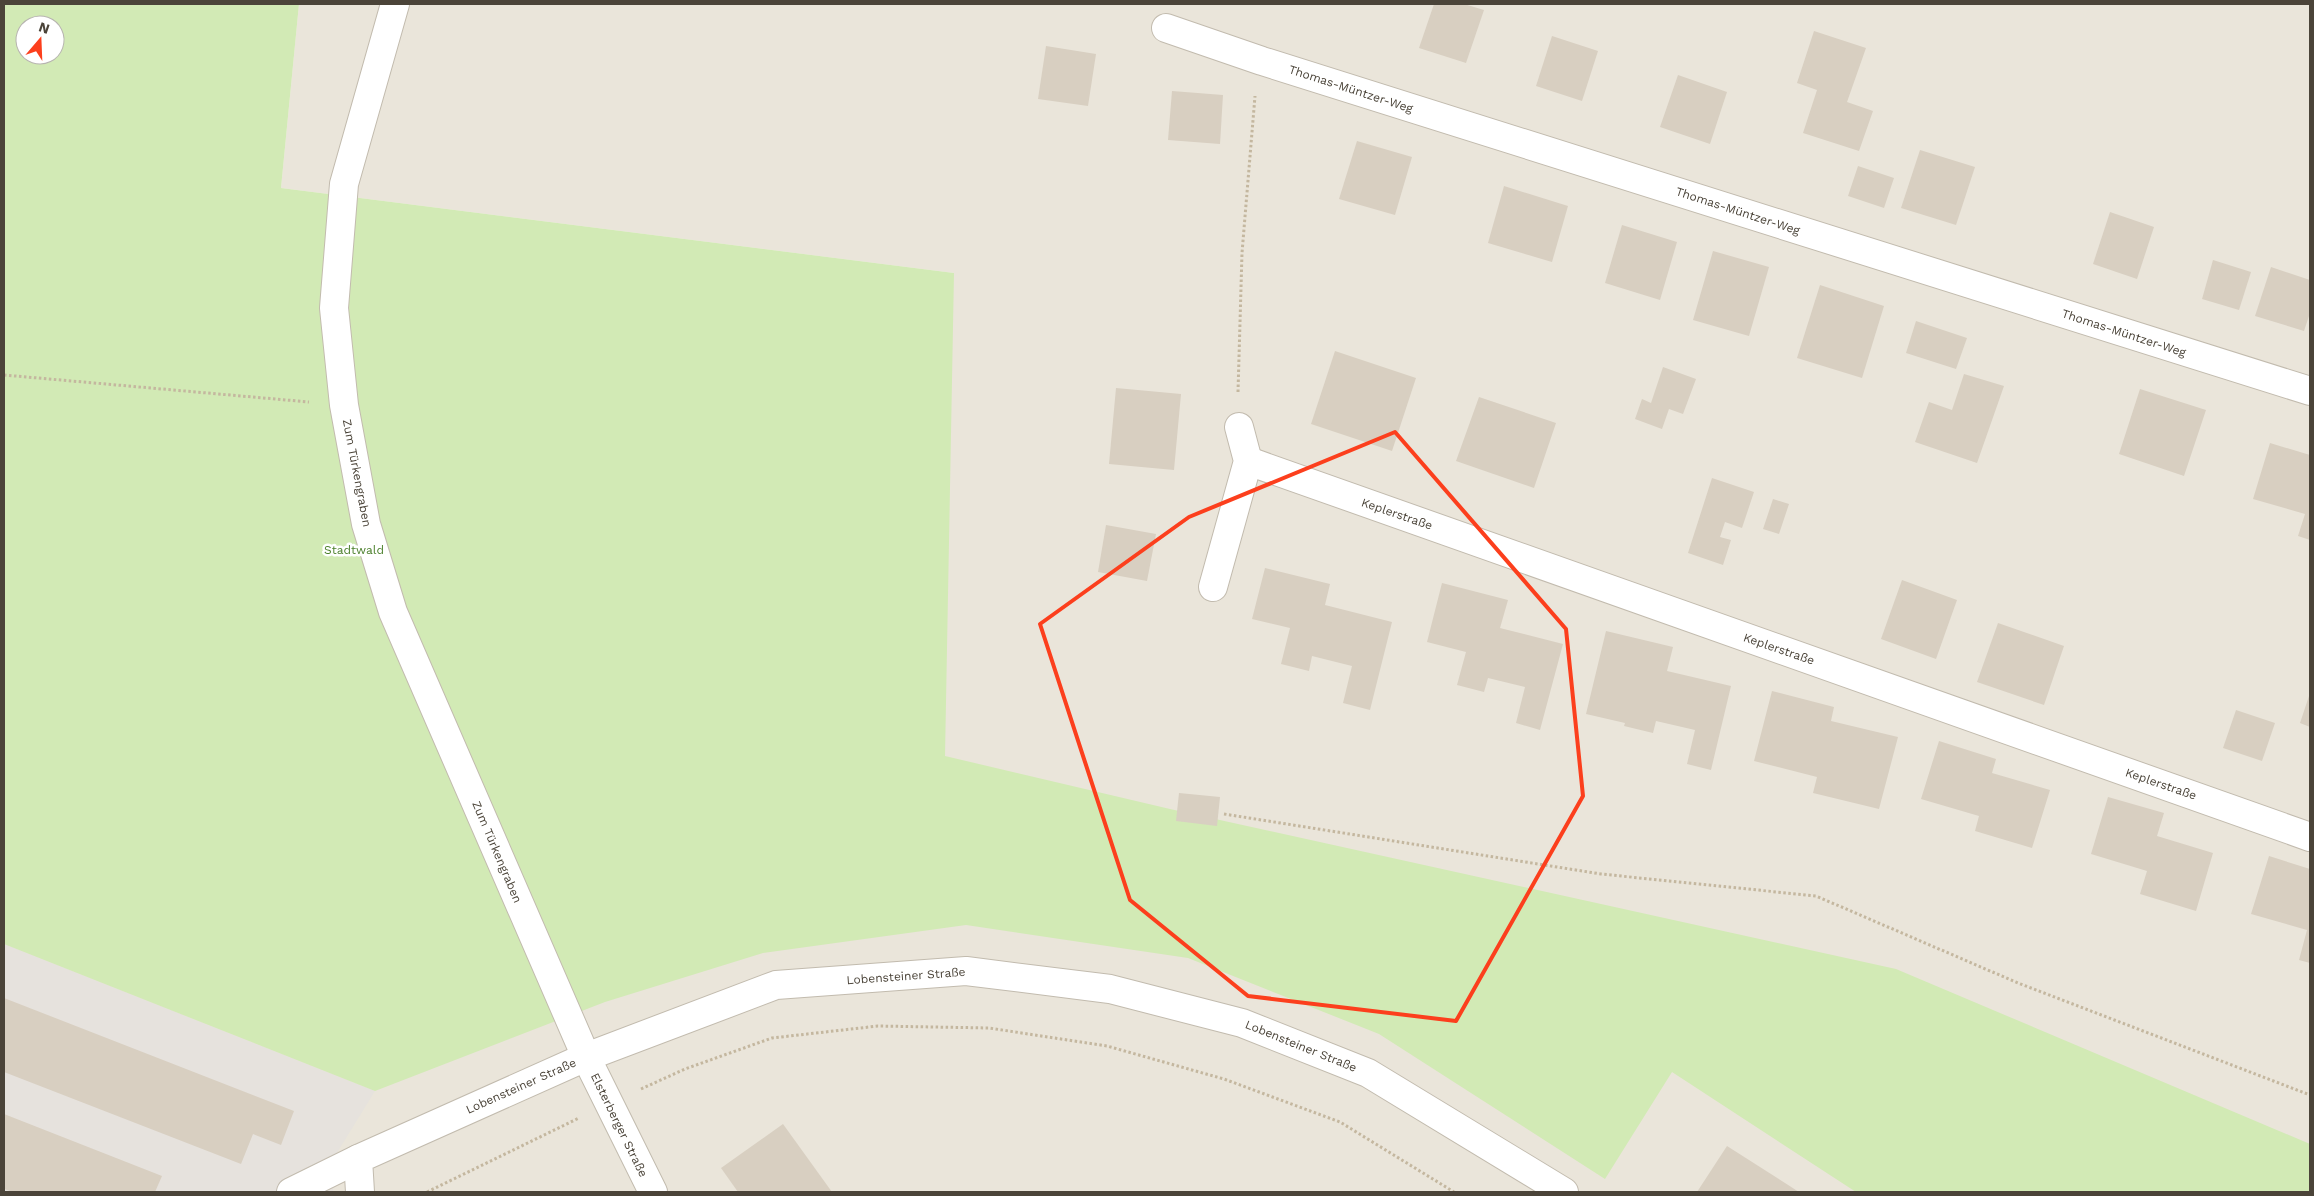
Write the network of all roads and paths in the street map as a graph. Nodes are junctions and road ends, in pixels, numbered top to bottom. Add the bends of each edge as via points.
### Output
1 (395, 4) edge
2 (1166, 28) dead end
3 (1255, 96) dead end
4 (4, 376) edge
5 (2310, 391) edge
6 (1238, 400) dead end
7 (344, 405) junction
8 (1239, 428) dead end
9 (1248, 461) junction
10 (1213, 586) dead end
11 (1224, 814) dead end
12 (2310, 837) edge
13 (586, 1058) junction
14 (2310, 1095) edge
15 (608, 1104) junction
16 (358, 1159) junction
17 (291, 1192) edge
18 (360, 1192) edge
19 (427, 1192) edge
20 (653, 1192) edge
21 (1454, 1192) edge
22 (1564, 1192) edge

1 - 7 street, Zum Türkengraben via 344,184 334,308
2 - 5 street, Thomas-Müntzer-Weg
3 - 6 path via 1242,253
4 - 7 path
7 - 13 street, Zum Türkengraben via 366,524 393,612
8 - 9 street
9 - 10 street
9 - 12 street, Keplerstraße
11 - 14 path via 1601,874 1816,896 2018,983
13 - 15 street, Elsterberger Straße
13 - 16 street, Lobensteiner Straße
13 - 22 street, Lobensteiner Straße via 776,985 966,971 1110,989 1242,1022 1368,1073
15 - 19 path
15 - 20 street, Elsterberger Straße
15 - 21 path via 685,1069 772,1038 878,1026 989,1028 1107,1046 1224,1079 1340,1122
16 - 17 street, Lobensteiner Straße
16 - 18 street

